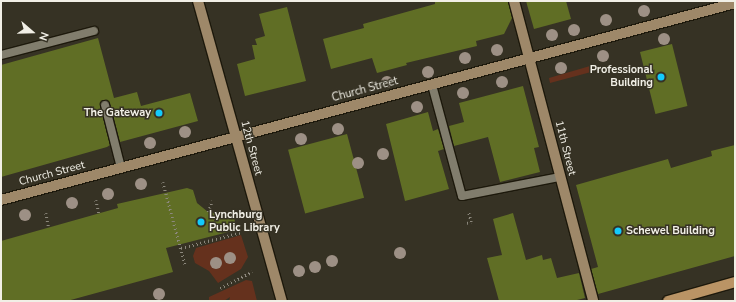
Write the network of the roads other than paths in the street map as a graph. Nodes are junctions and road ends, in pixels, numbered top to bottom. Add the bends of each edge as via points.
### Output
1 (198, 1) edge
2 (514, 1) edge
3 (735, 4) edge
4 (94, 31) dead end
5 (1, 55) edge
6 (529, 59) junction
7 (432, 85) junction
8 (105, 105) dead end
9 (236, 137) junction
10 (121, 168) junction
11 (560, 177) junction
12 (1, 200) edge
13 (735, 282) edge
14 (282, 301) edge
15 (593, 301) edge
16 (668, 301) edge

1 - 9 main road, 12th Street
2 - 6 main road, 11th Street
3 - 6 main road, Church Street
4 - 5 lane
6 - 7 main road, Church Street
6 - 11 main road, 11th Street
7 - 9 main road, Church Street
7 - 11 lane via 462,196
8 - 10 lane
9 - 10 main road, Church Street
9 - 14 main road, 12th Street
10 - 12 main road, Church Street
11 - 15 main road, 11th Street
13 - 16 main road

